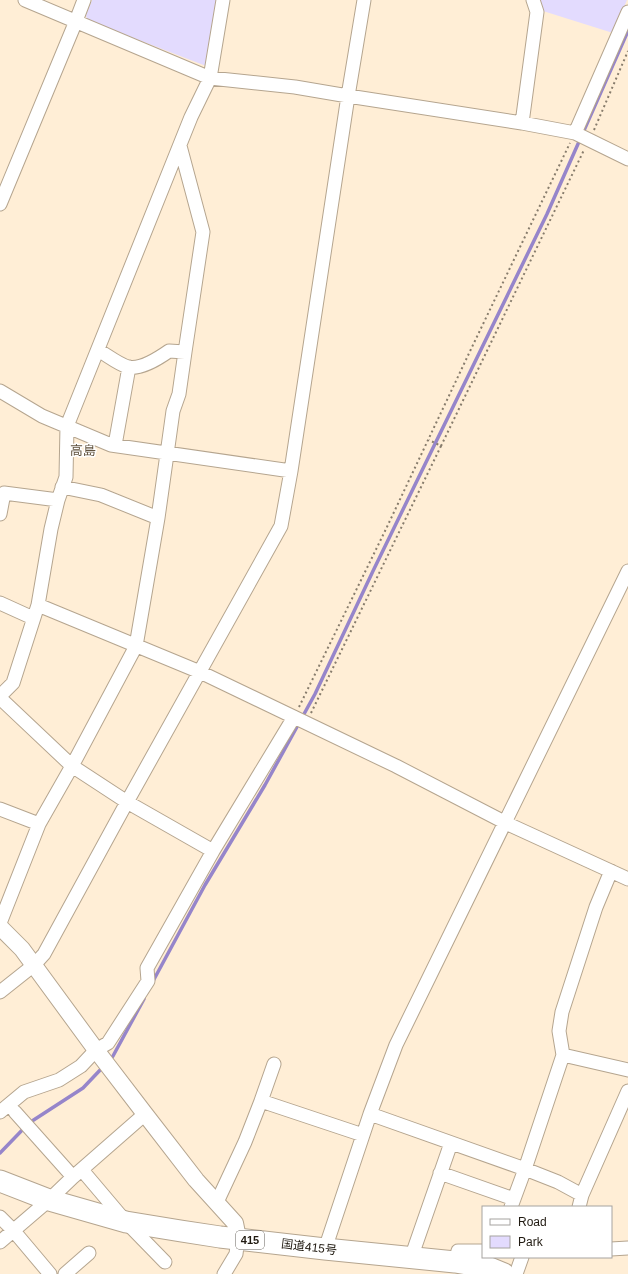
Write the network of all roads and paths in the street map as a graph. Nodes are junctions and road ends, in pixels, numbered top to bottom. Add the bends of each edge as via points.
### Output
1 (25, 0) edge
2 (84, 0) edge
3 (223, 0) edge
4 (364, 0) edge
5 (533, 0) edge
6 (628, 12) edge
7 (76, 21) junction
8 (628, 51) edge
9 (210, 78) junction
10 (348, 96) junction
11 (522, 123) junction
12 (575, 133) junction
13 (589, 140) junction
14 (180, 146) junction
15 (628, 159) edge
16 (0, 204) edge
17 (98, 350) junction
18 (185, 352) junction
19 (130, 367) junction
20 (0, 391) edge
21 (67, 426) junction
22 (429, 440) junction
23 (115, 445) junction
24 (441, 446) junction
25 (167, 454) junction
26 (291, 471) junction
27 (62, 487) junction
28 (58, 500) junction
29 (0, 514) edge
30 (158, 518) junction
31 (628, 571) edge
32 (0, 603) edge
33 (38, 605) junction
34 (33, 618) junction
35 (136, 646) junction
36 (200, 672) junction
37 (0, 697) edge
38 (294, 717) junction
39 (306, 723) junction
40 (72, 766) junction
41 (126, 802) junction
42 (0, 809) edge
43 (505, 822) junction
44 (39, 824) junction
45 (213, 851) junction
46 (611, 871) junction
47 (628, 879) edge
48 (0, 923) edge
49 (0, 927) edge
50 (34, 965) junction
51 (0, 992) edge
52 (96, 1050) junction
53 (563, 1055) junction
54 (274, 1064) dead end
55 (628, 1070) edge
56 (628, 1091) edge
57 (261, 1101) junction
58 (0, 1112) edge
59 (15, 1112) dead end
60 (145, 1114) junction
61 (370, 1114) junction
62 (363, 1135) junction
63 (451, 1143) junction
64 (525, 1169) junction
65 (78, 1173) junction
66 (440, 1173) junction
67 (0, 1181) edge
68 (49, 1200) junction
69 (581, 1201) edge
70 (217, 1202) junction
71 (513, 1203) edge
72 (0, 1217) edge
73 (126, 1222) junction
74 (13, 1230) junction
75 (238, 1238) junction
76 (0, 1242) edge
77 (628, 1248) edge
78 (326, 1249) junction
79 (612, 1249) edge
80 (482, 1251) edge
81 (89, 1254) dead end
82 (411, 1258) junction
83 (522, 1258) edge
84 (165, 1262) dead end
85 (455, 1262) junction
86 (50, 1274) edge
87 (65, 1274) edge
88 (224, 1274) edge
89 (504, 1274) edge
90 (516, 1274) edge

1 - 7 street
2 - 7 street
3 - 9 street
4 - 10 street
5 - 11 street via 537,12
6 - 12 street
7 - 9 street
7 - 16 street
8 - 13 path
9 - 10 street via 295,87
9 - 14 street
10 - 11 street
10 - 26 street
11 - 12 street
12 - 13 street
12 - 22 path
13 - 15 street
13 - 24 path
14 - 17 street
14 - 18 street via 203,232
17 - 19 street
17 - 21 street
18 - 19 street via 169,351 148,364
18 - 25 street
19 - 23 street
20 - 21 street via 42,416
21 - 23 street
21 - 27 street via 66,476
22 - 24 path
22 - 38 path
23 - 25 street
24 - 39 path
25 - 26 street
25 - 30 street
26 - 36 street via 281,526
27 - 28 street
27 - 30 street via 101,495
28 - 29 street via 4,493
28 - 33 street
30 - 35 street
31 - 43 street
32 - 34 street
33 - 34 street
33 - 35 street
34 - 37 street via 13,683
35 - 36 street
35 - 40 street
36 - 38 street
36 - 41 street
37 - 40 street
38 - 39 street
38 - 45 street
39 - 43 street
40 - 41 street
40 - 44 street
41 - 45 street
41 - 50 street via 44,954
42 - 44 street
43 - 46 street
43 - 61 street via 396,1045
44 - 48 street
45 - 52 street via 147,968 148,981 108,1043
46 - 47 street
46 - 53 street via 596,907 562,1012 559,1031
49 - 50 street
50 - 51 street
50 - 52 street
52 - 58 street via 81,1066 59,1080 24,1092
52 - 60 street
53 - 55 street
53 - 64 street
54 - 57 street
56 - 69 street
57 - 62 street
57 - 70 street
59 - 65 street
60 - 65 street
60 - 70 street via 196,1180
61 - 62 street
61 - 63 street
62 - 78 street
63 - 64 street
63 - 66 street
64 - 69 street via 558,1182
64 - 71 street
65 - 68 street
65 - 73 street
66 - 71 street
66 - 82 street
67 - 68 highway, 国道415号 / 415
68 - 73 highway, 国道415号 / 415
68 - 74 street
70 - 75 street via 235,1224
72 - 74 street
73 - 75 highway, 国道415号 / 415
73 - 84 street
74 - 76 street
74 - 86 street
75 - 78 highway, 国道415号 / 415
75 - 88 street via 236,1254
77 - 79 street
78 - 82 highway, 国道415号 / 415
80 - 85 street via 458,1251
81 - 87 street
82 - 85 highway, 国道415号 / 415
83 - 90 street
85 - 89 highway, 国道415号 / 415 via 487,1267

